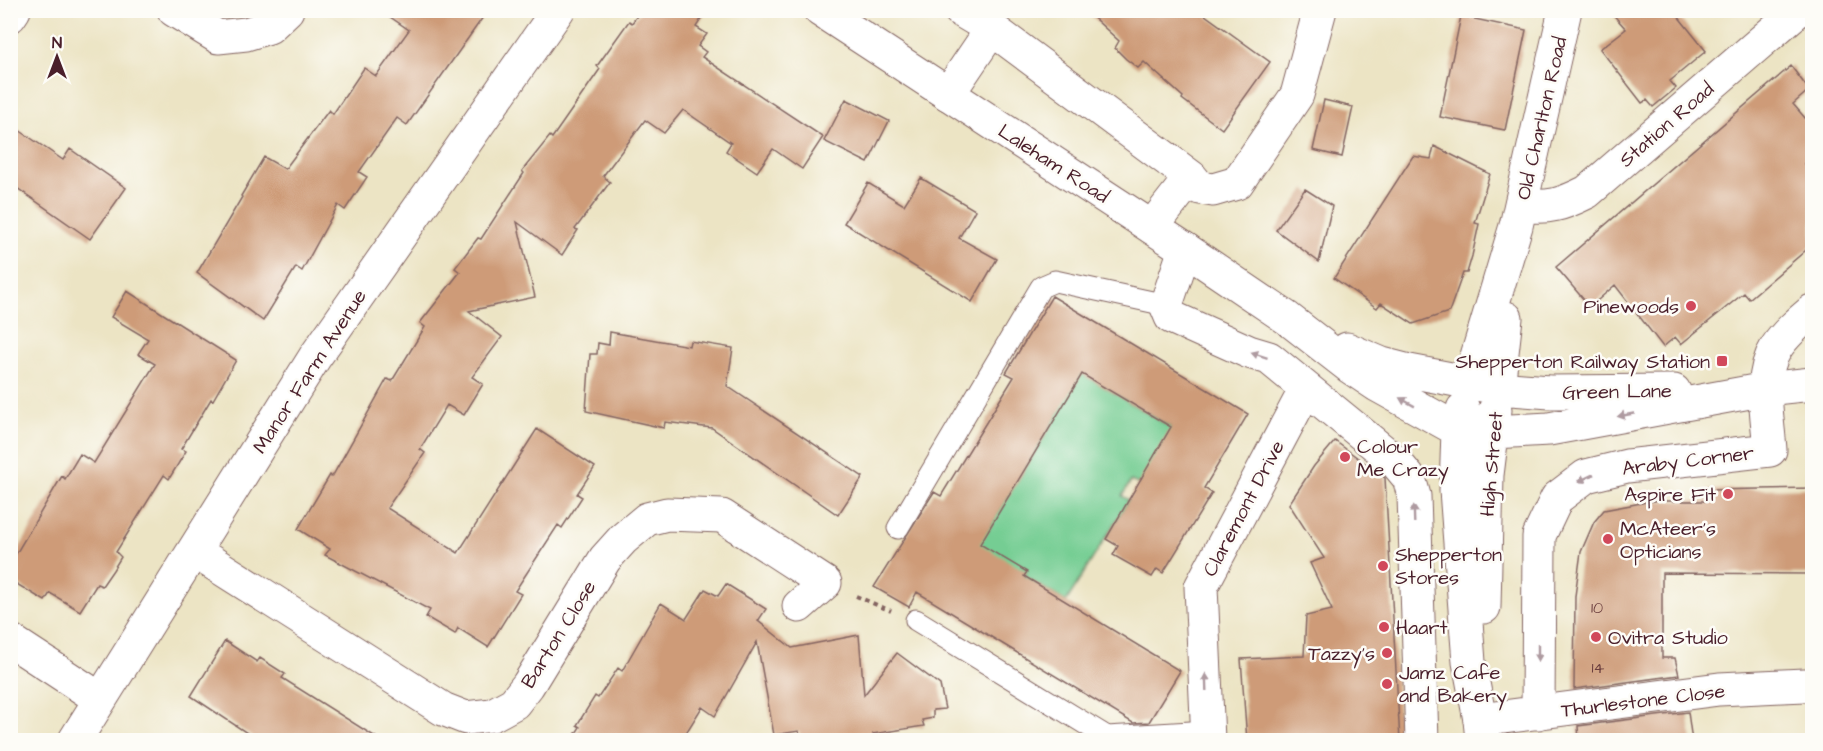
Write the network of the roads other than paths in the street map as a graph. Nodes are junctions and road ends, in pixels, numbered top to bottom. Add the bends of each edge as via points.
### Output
1 (14, 10) edge
2 (174, 10) edge
3 (287, 10) edge
4 (558, 10) edge
5 (820, 10) edge
6 (960, 10) edge
7 (1320, 10) edge
8 (1565, 10) edge
9 (1798, 10) edge
10 (10, 16) edge
11 (992, 29) junction
12 (948, 94) junction
13 (1191, 177) junction
14 (1519, 216) junction
15 (1152, 227) junction
16 (1185, 249) junction
17 (1166, 305) junction
18 (1812, 311) edge
19 (1287, 318) junction
20 (1812, 384) edge
21 (1484, 385) junction
22 (1306, 389) junction
23 (1766, 389) junction
24 (1458, 430) junction
25 (1493, 432) junction
26 (897, 528) dead end
27 (194, 551) junction
28 (799, 606) dead end
29 (916, 620) road end
30 (10, 640) edge
31 (1805, 685) dead end
32 (100, 699) junction
33 (1538, 713) junction
34 (1481, 730) edge
35 (1208, 736) edge
36 (75, 741) edge
37 (1422, 741) edge

1 - 10 street
2 - 3 street via 218,36 269,27
4 - 27 street, Manor Farm Avenue via 315,357
5 - 12 street, Laleham Road
6 - 11 street
7 - 13 street via 1297,94 1237,183 1213,190 1200,188
8 - 14 street, Old Charlton Road
9 - 14 street, Station Road via 1587,192 1561,205 1537,208
11 - 12 street
11 - 13 street
12 - 15 street, Laleham Road
13 - 15 street
14 - 21 street, Old Charlton Road
15 - 16 street, Laleham Road
16 - 17 street
16 - 19 street, Laleham Road
22 -> 17 street via 1269,358 1171,317
17 - 26 lane via 1055,281 1041,287
18 - 23 street via 1776,349
19 - 21 street, Laleham Road via 1382,364
24 -> 19 street, Laleham Road via 1377,385
20 - 23 street, Green Lane
21 - 23 street, Green Lane via 1551,392
21 - 24 street, High Street
21 - 25 street, High Street
35 -> 22 street, Claremont Drive via 1202,587
37 -> 22 street via 1414,496 1409,478 1394,460
23 -> 25 street, Green Lane via 1567,426
23 -> 33 street, Araby Corner via 1770,450 1627,466 1586,476 1557,498 1539,536
24 - 25 street, Laleham Road
24 - 34 street, High Street via 1456,490 1469,662
25 - 34 street, High Street via 1487,475
27 - 28 street, Barton Close via 442,709 466,717 492,715 514,704 605,559 622,539 648,519 667,514 722,516 825,583
27 - 32 street, Manor Farm Avenue
29 - 35 lane via 1107,737
30 - 32 street
31 - 33 street, Thurlestone Close via 1719,689
32 - 36 street, Manor Farm Avenue
33 - 34 street, Thurlestone Close

